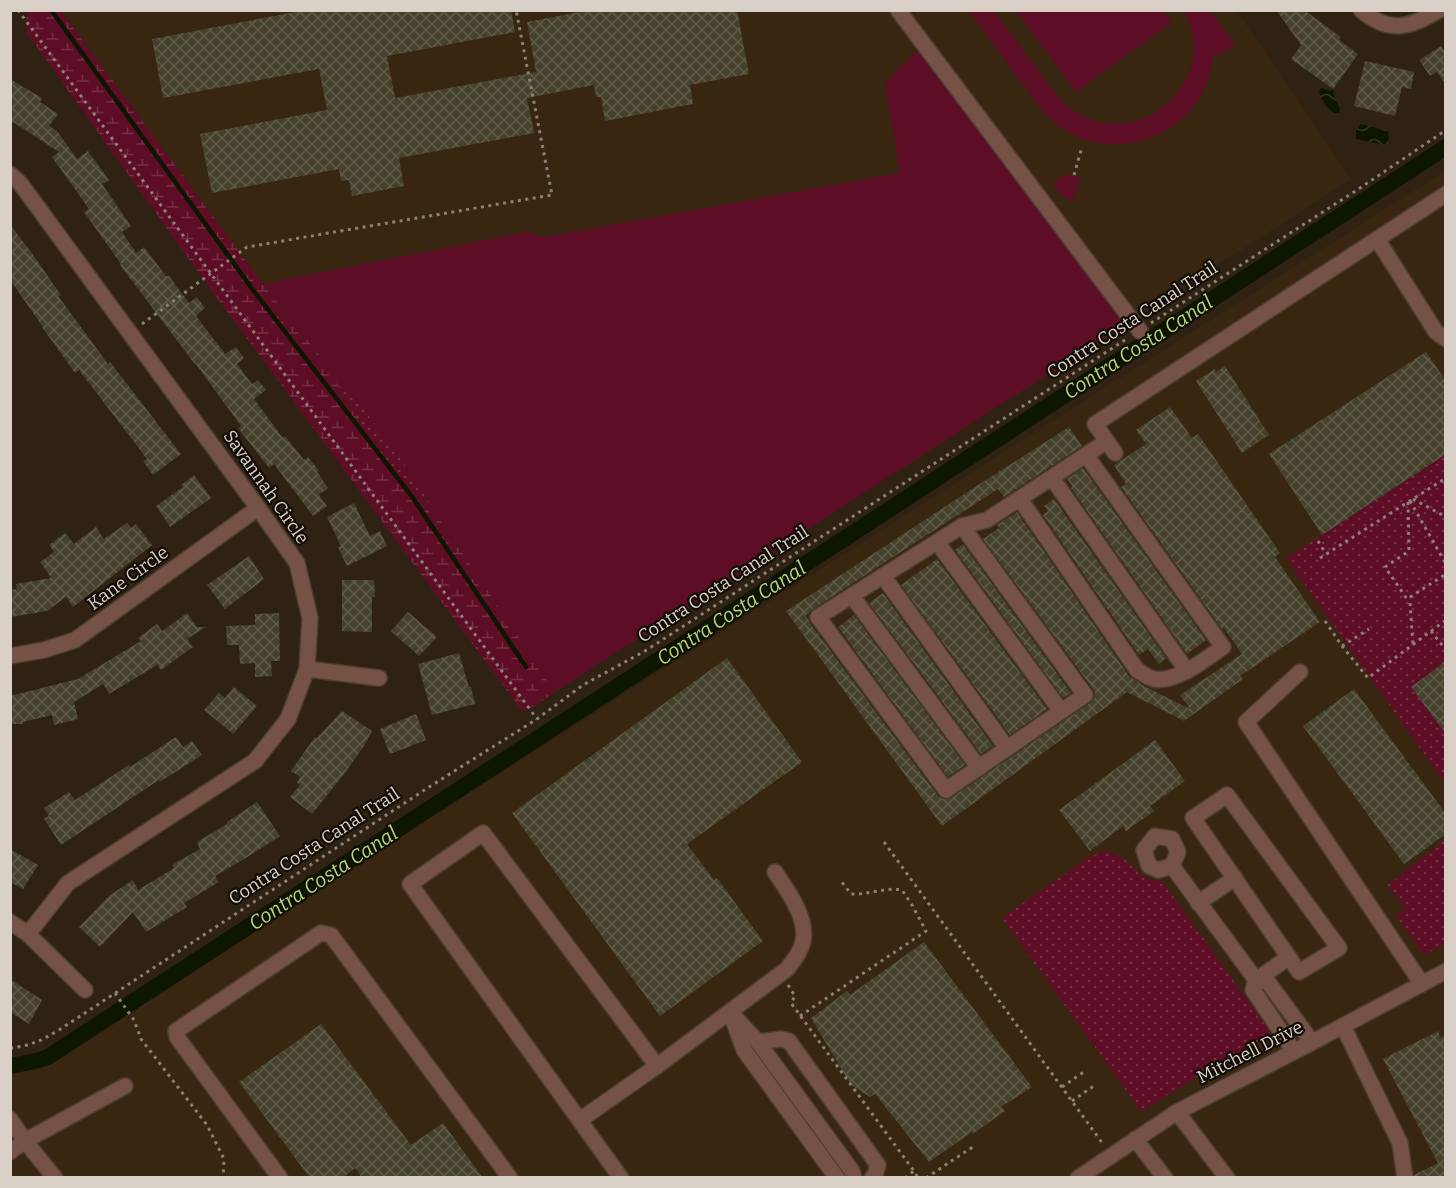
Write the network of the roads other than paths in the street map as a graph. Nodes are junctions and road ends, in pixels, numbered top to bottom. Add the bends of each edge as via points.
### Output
1 (898, 10) edge
2 (1361, 10) edge
3 (1439, 10) edge
4 (10, 174) edge
5 (1446, 194) edge
6 (1377, 239) junction
7 (1140, 331) road end
8 (1446, 339) edge
9 (1086, 455) junction
10 (1052, 478) junction
11 (1020, 499) junction
12 (258, 508) junction
13 (962, 526) junction
14 (937, 542) junction
15 (883, 576) junction
16 (852, 596) junction
17 (10, 656) edge
18 (308, 669) junction
19 (1187, 671) junction
20 (1300, 672) dead end
21 (380, 678) dead end
22 (1061, 711) junction
23 (1007, 748) junction
24 (979, 768) junction
25 (1172, 866) dead end
26 (775, 872) dead end
27 (1235, 878) junction
28 (1198, 903) junction
29 (10, 922) edge
30 (27, 934) junction
31 (1289, 957) junction
32 (1446, 971) edge
33 (1256, 980) junction
34 (1422, 984) junction
35 (86, 990) dead end
36 (730, 1012) junction
37 (1344, 1026) junction
38 (758, 1042) junction
39 (1312, 1042) junction
40 (1294, 1051) junction
41 (657, 1066) junction
42 (125, 1086) dead end
43 (1177, 1112) junction
44 (10, 1119) edge
45 (580, 1120) junction
46 (1135, 1139) junction
47 (25, 1141) junction
48 (10, 1152) edge
49 (55, 1178) edge
50 (280, 1178) edge
51 (510, 1178) edge
52 (621, 1178) edge
53 (837, 1178) edge
54 (854, 1178) edge
55 (872, 1178) edge
56 (1078, 1178) edge
57 (1165, 1178) edge
58 (1227, 1178) edge
59 (1405, 1178) edge

1 - 7 street
2 - 3 street via 1371,19 1390,26 1408,26
4 - 12 street, Savannah Circle
5 - 6 street
6 - 8 street via 1436,332
6 - 9 street via 1095,424 1111,447
9 - 10 street
9 - 19 street via 1223,647
10 - 11 street
10 - 19 street
11 - 13 street via 987,520
11 - 19 street via 1137,670 1153,679
12 - 17 street, Kane Circle via 75,640
12 - 18 street, Savannah Circle via 297,563 310,618
13 - 14 street
13 - 22 street via 1085,695
14 - 15 street
14 - 22 street
15 - 16 street
15 - 23 street
16 - 24 street
16 - 24 street via 818,617 945,790
18 - 21 street
18 - 30 street, Savannah Circle via 288,719 255,761 68,883
20 - 34 street via 1246,722
22 - 23 street
23 - 24 street
25 - 28 street
26 - 36 street via 796,904 804,939 787,969
27 - 28 street
27 - 31 street
27 - 31 street via 1193,818 1227,795 1339,948 1299,972
28 - 33 street
29 - 30 street
30 - 35 street
31 - 33 street
32 - 34 street, Mitchell Drive
33 - 39 street via 1268,982
33 - 40 street via 1253,990
34 - 37 street, Mitchell Drive
36 - 38 street
36 - 41 street
36 - 53 street via 744,1050
37 - 39 street, Mitchell Drive
37 - 59 street via 1400,1143
38 - 54 street
38 - 55 street via 789,1041 878,1165
39 - 40 street, Mitchell Drive
40 - 43 street, Mitchell Drive
41 - 45 street
41 - 45 street via 483,833 410,884
42 - 47 street
43 - 46 street, Mitchell Drive
43 - 58 street
44 - 47 street
45 - 52 street
46 - 56 street, Mitchell Drive
46 - 57 street
47 - 48 street
47 - 49 street
50 - 51 street via 176,1031 321,933 331,935

